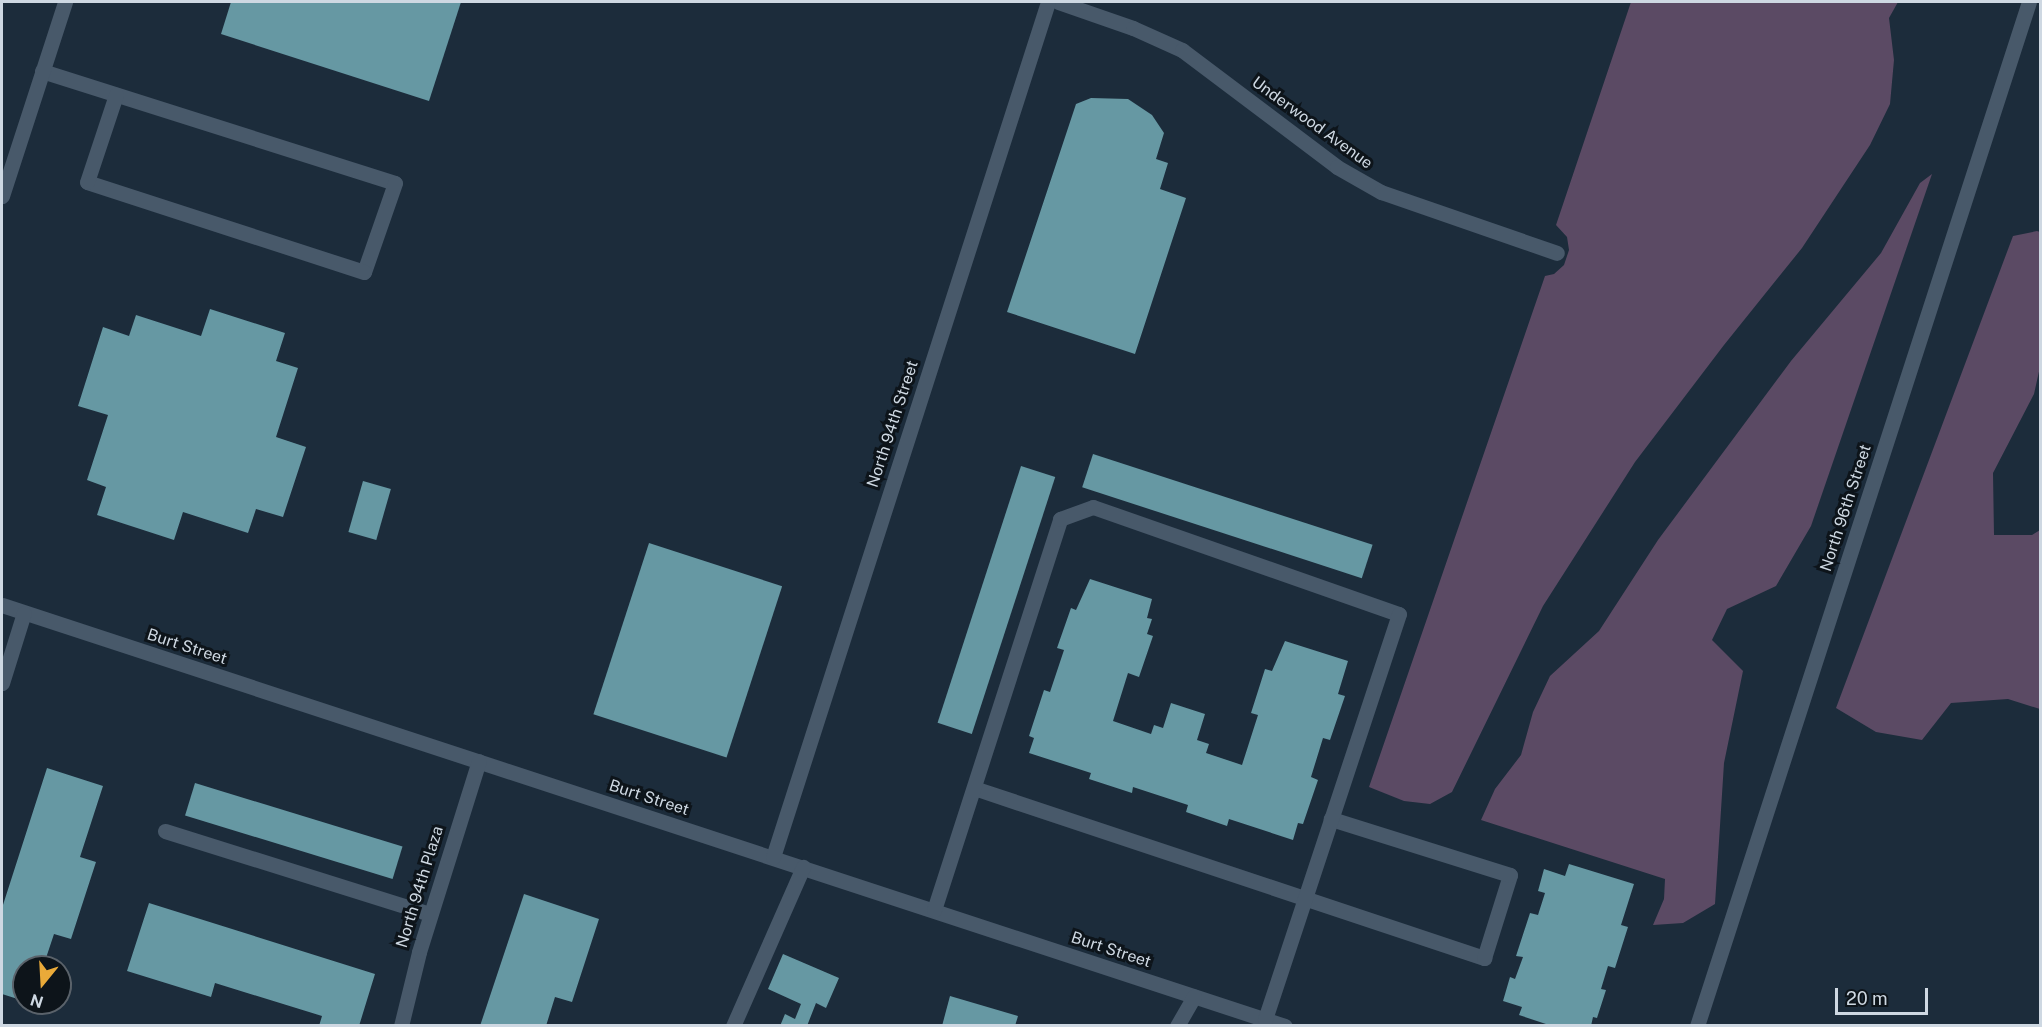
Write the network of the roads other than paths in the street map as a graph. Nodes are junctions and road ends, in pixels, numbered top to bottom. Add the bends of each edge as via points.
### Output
1 (65, 2) edge
2 (1048, 2) edge
3 (1058, 2) edge
4 (2029, 2) edge
5 (42, 72) junction
6 (116, 95) junction
7 (2, 196) edge
8 (1557, 253) dead end
9 (2, 605) edge
10 (24, 613) junction
11 (2, 683) edge
12 (479, 761) junction
13 (974, 788) junction
14 (1331, 819) junction
15 (165, 831) dead end
16 (773, 857) junction
17 (803, 867) junction
18 (1305, 899) junction
19 (934, 910) junction
20 (430, 915) junction
21 (1194, 996) junction
22 (1265, 1019) junction
23 (401, 1026) edge
24 (733, 1026) edge
25 (1177, 1026) edge
26 (1285, 1026) edge
27 (1697, 1026) edge

1 - 5 street
2 - 16 street, North 94th Street
3 - 8 street, Underwood Avenue via 1182,50 1337,166 1381,192
4 - 27 street, North 96th Street
5 - 6 street
5 - 7 street
6 - 6 street via 395,183 364,272 87,182
9 - 10 street, Burt Street
10 - 11 street
10 - 12 street, Burt Street
12 - 16 street, Burt Street
12 - 20 street, North 94th Plaza
13 - 14 street via 1060,519 1093,507 1399,614
13 - 18 street
13 - 19 street
14 - 18 street
14 - 18 street via 1510,875 1484,958
15 - 20 street
16 - 17 street, Burt Street
17 - 19 street, Burt Street
17 - 24 street
18 - 22 street
19 - 21 street, Burt Street
20 - 23 street, North 94th Plaza
21 - 22 street, Burt Street
21 - 25 street
22 - 26 street, Burt Street

